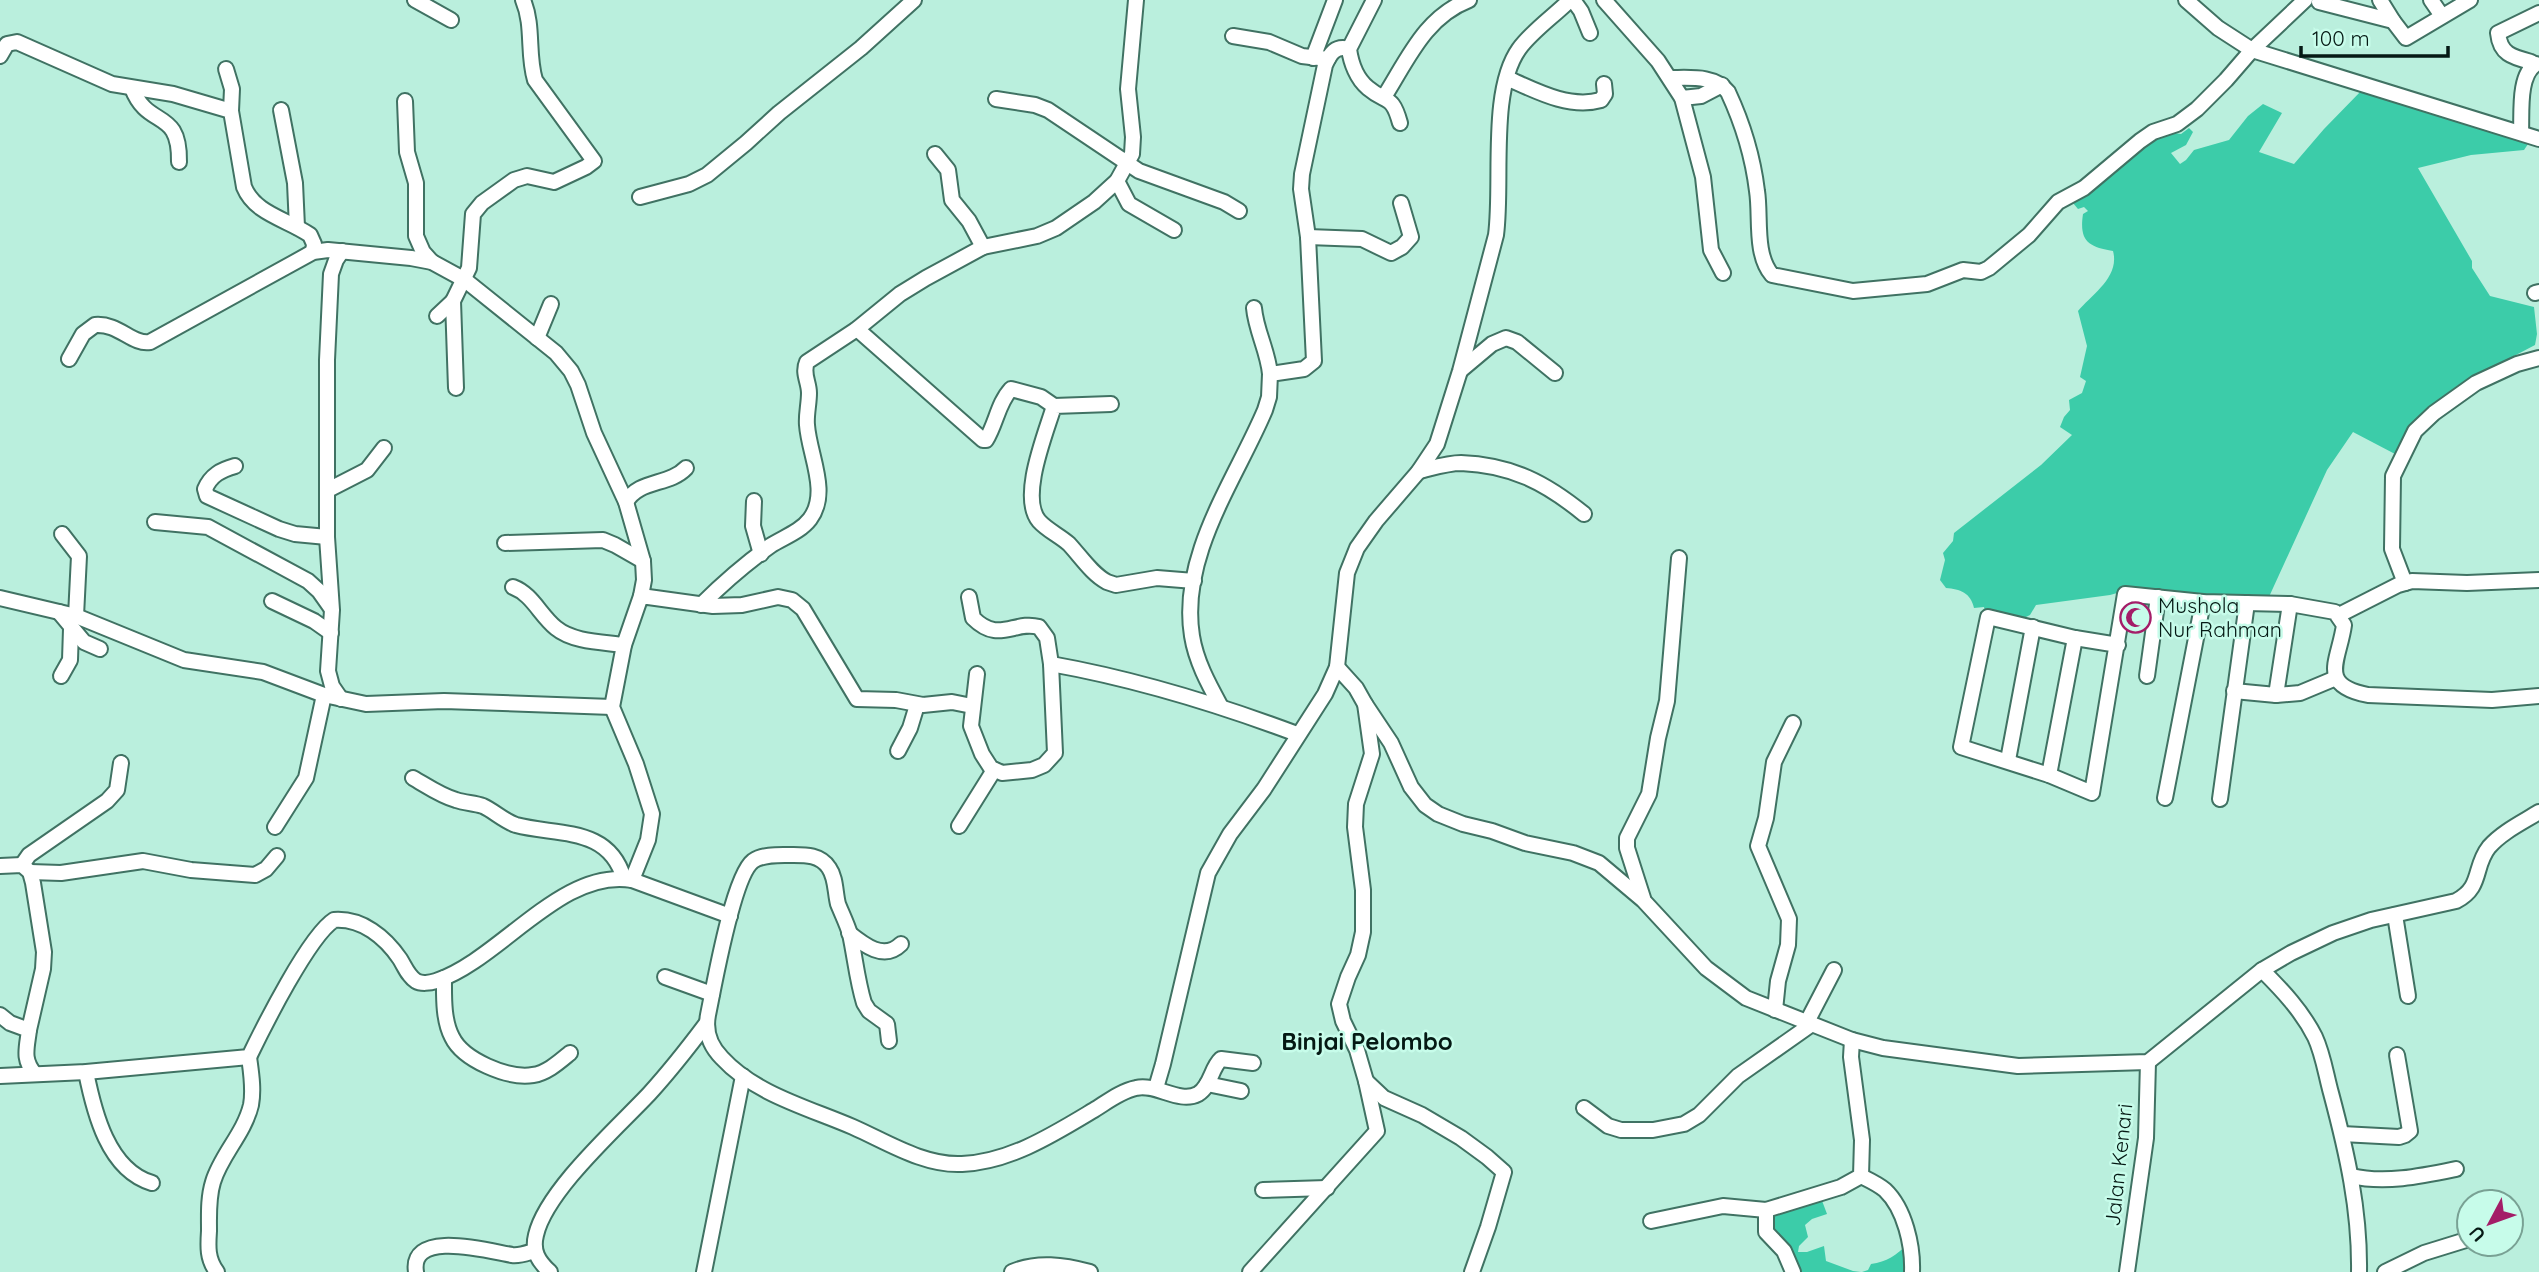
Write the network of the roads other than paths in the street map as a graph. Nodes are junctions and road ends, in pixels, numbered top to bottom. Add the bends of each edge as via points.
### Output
1 (415, 0) edge
2 (523, 0) edge
3 (914, 0) edge
4 (1136, 0) edge
5 (1335, 0) edge
6 (1374, 0) edge
7 (1469, 0) edge
8 (1571, 0) edge
9 (1604, 0) edge
10 (2186, 0) edge
11 (2380, 0) edge
12 (2431, 0) edge
13 (2470, 0) edge
14 (2312, 1) edge
15 (2539, 13) edge
16 (2442, 16) junction
17 (451, 20) dead end
18 (2393, 21) junction
19 (0, 31) edge
20 (1590, 33) dead end
21 (1233, 36) dead end
22 (13, 41) junction
23 (1349, 49) junction
24 (2252, 50) junction
25 (0, 56) edge
26 (1320, 58) junction
27 (2535, 64) edge
28 (226, 69) dead end
29 (1507, 78) junction
30 (1670, 78) junction
31 (1604, 84) dead end
32 (1722, 85) junction
33 (132, 88) junction
34 (1384, 97) junction
35 (1682, 98) junction
36 (996, 99) dead end
37 (405, 100) dead end
38 (281, 110) dead end
39 (231, 111) junction
40 (1400, 123) dead end
41 (2521, 132) junction
42 (2539, 139) edge
43 (935, 154) dead end
44 (179, 162) dead end
45 (1127, 164) junction
46 (1117, 181) junction
47 (640, 197) dead end
48 (1401, 203) dead end
49 (1238, 211) dead end
50 (298, 227) junction
51 (1174, 230) dead end
52 (1308, 237) junction
53 (983, 247) junction
54 (342, 251) junction
55 (313, 252) junction
56 (432, 262) junction
57 (1723, 273) dead end
58 (465, 280) junction
59 (453, 301) junction
60 (551, 304) dead end
61 (1254, 308) dead end
62 (437, 316) dead end
63 (857, 329) junction
64 (537, 338) junction
65 (2539, 358) edge
66 (69, 359) dead end
67 (1460, 371) junction
68 (1555, 373) dead end
69 (1270, 374) junction
70 (456, 388) dead end
71 (1111, 404) dead end
72 (1054, 406) junction
73 (384, 448) dead end
74 (235, 466) dead end
75 (686, 468) dead end
76 (1419, 471) junction
77 (328, 490) junction
78 (754, 501) dead end
79 (626, 502) junction
80 (1584, 514) dead end
81 (155, 522) dead end
82 (62, 534) dead end
83 (327, 537) junction
84 (505, 543) dead end
85 (761, 554) junction
86 (1679, 558) dead end
87 (643, 561) junction
88 (2539, 580) edge
89 (1194, 581) junction
90 (2405, 583) junction
91 (513, 587) dead end
92 (641, 596) junction
93 (969, 597) dead end
94 (2158, 597) junction
95 (0, 598) edge
96 (272, 601) dead end
97 (2203, 602) junction
98 (2247, 604) junction
99 (2290, 604) junction
100 (701, 605) junction
101 (332, 610) junction
102 (2339, 615) junction
103 (74, 623) junction
104 (2033, 627) junction
105 (331, 633) junction
106 (2076, 638) junction
107 (624, 645) junction
108 (2118, 645) junction
109 (100, 649) dead end
110 (1051, 664) junction
111 (1337, 667) junction
112 (977, 674) dead end
113 (61, 676) dead end
114 (2147, 676) dead end
115 (2336, 678) junction
116 (2234, 691) junction
117 (324, 695) junction
118 (2276, 695) junction
119 (2539, 696) edge
120 (341, 699) junction
121 (1366, 704) junction
122 (917, 705) junction
123 (1220, 705) junction
124 (972, 706) junction
125 (612, 707) junction
126 (1793, 723) dead end
127 (1297, 734) junction
128 (898, 751) dead end
129 (2008, 760) junction
130 (121, 762) dead end
131 (993, 770) junction
132 (2049, 775) junction
133 (413, 778) dead end
134 (2165, 798) dead end
135 (2220, 799) dead end
136 (2539, 812) edge
137 (959, 826) dead end
138 (275, 827) dead end
139 (276, 856) dead end
140 (0, 866) edge
141 (26, 868) junction
142 (628, 879) junction
143 (1643, 900) junction
144 (2395, 915) junction
145 (730, 916) junction
146 (849, 933) junction
147 (901, 944) dead end
148 (1834, 970) dead end
149 (2262, 970) junction
150 (665, 977) dead end
151 (444, 978) junction
152 (712, 994) junction
153 (2408, 996) dead end
154 (1775, 1010) junction
155 (0, 1015) edge
156 (1809, 1023) junction
157 (706, 1024) junction
158 (29, 1030) junction
159 (1852, 1040) junction
160 (888, 1041) dead end
161 (570, 1053) dead end
162 (2397, 1055) dead end
163 (249, 1056) junction
164 (2148, 1062) junction
165 (1253, 1063) dead end
166 (86, 1072) junction
167 (35, 1074) junction
168 (0, 1076) edge
169 (743, 1076) junction
170 (1366, 1081) junction
171 (1208, 1084) junction
172 (1156, 1088) junction
173 (1241, 1091) dead end
174 (1584, 1108) dead end
175 (2342, 1134) junction
176 (2456, 1170) dead end
177 (1861, 1176) junction
178 (2351, 1176) junction
179 (152, 1184) dead end
180 (1327, 1188) junction
181 (1263, 1190) dead end
182 (1766, 1210) junction
183 (1651, 1221) dead end
184 (2455, 1243) edge
185 (534, 1251) junction
186 (217, 1272) edge
187 (416, 1272) edge
188 (550, 1272) edge
189 (704, 1272) edge
190 (1013, 1272) edge
191 (1090, 1272) edge
192 (1250, 1272) edge
193 (1472, 1272) edge
194 (1793, 1272) edge
195 (1912, 1272) edge
196 (2127, 1272) edge
197 (2359, 1272) edge
198 (2385, 1272) edge

1 - 17 street
2 - 58 street via 535,80 594,161 554,182 521,177 482,203 473,214
3 - 47 street via 708,174
4 - 45 street via 1128,89 1133,137
5 - 26 street
6 - 23 street
7 - 34 street via 1431,24
8 - 20 street
8 - 29 street via 1520,48
9 - 30 street
10 - 24 street via 2218,29
11 - 18 street
12 - 16 street
13 - 16 street
14 - 18 street
14 - 24 street
15 - 27 street via 2498,33 2503,51
16 - 18 street via 2406,38
19 - 22 street
21 - 26 street
22 - 25 street
22 - 33 street
23 - 26 street via 1336,49
23 - 34 street via 1364,84
24 - 32 street via 2197,109 2177,124 2153,132 2084,187 2057,202 2029,235 1989,268 1963,270 1927,284 1853,291 1784,279 1769,272 1759,233 1754,173 1731,99
24 - 41 street
26 - 52 street via 1303,174
27 - 41 street via 2524,87
28 - 39 street via 232,89
29 - 31 street via 1576,103 1601,100
29 - 67 street via 1500,116 1496,235
30 - 32 street
30 - 35 street
32 - 35 street via 1701,96
33 - 39 street
33 - 44 street via 141,106 175,131
34 - 40 street via 1394,106
35 - 57 street via 1703,177 1711,250
36 - 45 street via 1035,105 1059,116
37 - 56 street via 407,152 416,183 416,236
38 - 50 street
39 - 50 street via 248,196 257,207
41 - 42 street
43 - 53 street via 948,170 952,200
45 - 46 street
45 - 49 street
46 - 51 street via 1129,204
46 - 53 street via 1056,228
48 - 52 street via 1412,232 1396,251 1386,252 1362,239
50 - 55 street via 313,240
52 - 69 street via 1314,361 1304,369
53 - 63 street via 900,294
54 - 55 street
54 - 56 street
54 - 77 street via 331,274
55 - 66 street via 150,342 95,325 83,334
56 - 58 street
58 - 59 street
58 - 64 street
59 - 62 street
59 - 70 street
60 - 64 street
61 - 69 street
63 - 72 street via 983,440 1010,389 1041,397
63 - 85 street via 805,366 809,392 806,423 818,501 805,525
64 - 79 street via 571,371
65 - 90 street via 2476,383 2415,431 2393,476 2392,549
67 - 68 street via 1506,338
67 - 76 street via 1437,444
69 - 89 street via 1265,410 1221,498
71 - 72 street
72 - 89 street via 1033,480 1033,506 1040,522 1111,584 1157,578
73 - 77 street via 367,470
74 - 83 street via 212,478 205,489 207,496 279,529
75 - 79 street via 635,490
76 - 80 street via 1460,463 1520,474 1551,488
76 - 111 street via 1357,548 1347,573
77 - 83 street
78 - 85 street via 753,526
79 - 87 street
81 - 101 street via 208,527 308,581
82 - 103 street via 79,556
83 - 101 street
84 - 87 street via 603,540
85 - 100 street
86 - 143 street via 1667,701 1649,794 1626,838
87 - 92 street
88 - 90 street
89 - 123 street via 1191,634 1203,675
90 - 102 street
91 - 107 street via 565,634
92 - 100 street
92 - 107 street
93 - 110 street via 973,618 988,628 1002,632 1032,626 1042,629
94 - 97 street
94 - 108 street via 2125,594
94 - 114 street
95 - 103 street via 59,612
96 - 105 street
97 - 98 street
97 - 134 street
98 - 99 street
98 - 116 street
99 - 102 street
99 - 118 street
100 - 122 street via 742,605 779,597 792,600 803,609 857,699
101 - 105 street
102 - 115 street via 2344,625
103 - 109 street via 84,642
103 - 113 street via 70,660
103 - 117 street via 184,660 263,673
104 - 106 street
104 - 129 street
104 - 129 street via 1988,617 1961,747
105 - 120 street via 328,671
106 - 108 street
106 - 132 street
107 - 125 street
108 - 132 street via 2092,793
110 - 123 street
110 - 131 street via 1053,757 1029,771
111 - 121 street
111 - 127 street via 1325,694
112 - 124 street
115 - 118 street via 2301,693
115 - 119 street via 2344,688 2368,695 2493,700
116 - 118 street
116 - 135 street
117 - 120 street
117 - 138 street via 306,778
120 - 125 street via 375,705 444,701
121 - 143 street via 1411,786 1438,814 1525,843 1587,857
121 - 170 street via 1372,754 1357,796 1355,827 1363,932 1339,1004
122 - 124 street via 952,702
122 - 128 street
123 - 127 street
124 - 131 street via 972,730
125 - 142 street via 652,814 648,840
126 - 154 street via 1774,762 1758,842 1789,919
127 - 172 street via 1208,873
129 - 132 street
130 - 141 street via 115,794 29,855
131 - 137 street
133 - 142 street via 450,798 485,807 516,825 596,841
136 - 144 street via 2488,849 2475,883 2464,897
139 - 141 street via 255,875 143,861 83,871
140 - 141 street
141 - 158 street via 44,962
142 - 145 street
142 - 151 street via 594,883 563,897 493,950
143 - 154 street via 1723,983
144 - 149 street via 2333,933
144 - 153 street
145 - 146 street via 742,878 753,861 809,855 831,870
145 - 152 street
146 - 147 street via 876,951 890,951
146 - 160 street via 864,1003 887,1024
148 - 156 street
149 - 164 street
149 - 175 street via 2297,1008 2315,1038
150 - 152 street
151 - 161 street via 452,1038 484,1065 532,1076
151 - 163 street via 417,982 380,936 353,921 334,920 313,944
152 - 157 street
154 - 156 street
155 - 158 street
156 - 159 street
156 - 174 street via 1684,1124 1653,1130 1621,1129 1608,1126
157 - 169 street via 718,1054
157 - 185 street via 558,1194 543,1214
158 - 167 street via 25,1053
159 - 164 street via 2018,1066
159 - 177 street
162 - 175 street via 2410,1131 2399,1137
163 - 166 street
163 - 186 street via 250,1106 210,1196 209,1260
164 - 196 street, Jalan Kenari via 2146,1138
165 - 171 street via 1221,1059
166 - 167 street
166 - 179 street via 93,1107 112,1149 134,1175
167 - 168 street
169 - 172 street via 896,1147 938,1163 962,1164 1005,1155 1045,1139 1129,1090
169 - 189 street
170 - 180 street via 1377,1131
170 - 193 street via 1384,1098 1461,1138 1504,1172
171 - 172 street via 1190,1096
171 - 173 street
175 - 178 street
176 - 178 street via 2382,1179
177 - 182 street via 1841,1187
177 - 195 street via 1894,1201 1906,1228
178 - 197 street via 2360,1240
180 - 181 street
180 - 192 street
182 - 183 street via 1723,1206
182 - 194 street via 1766,1232 1784,1251
184 - 198 street
185 - 187 street via 518,1255 466,1246 438,1247 420,1256
185 - 188 street
190 - 191 street via 1049,1265

